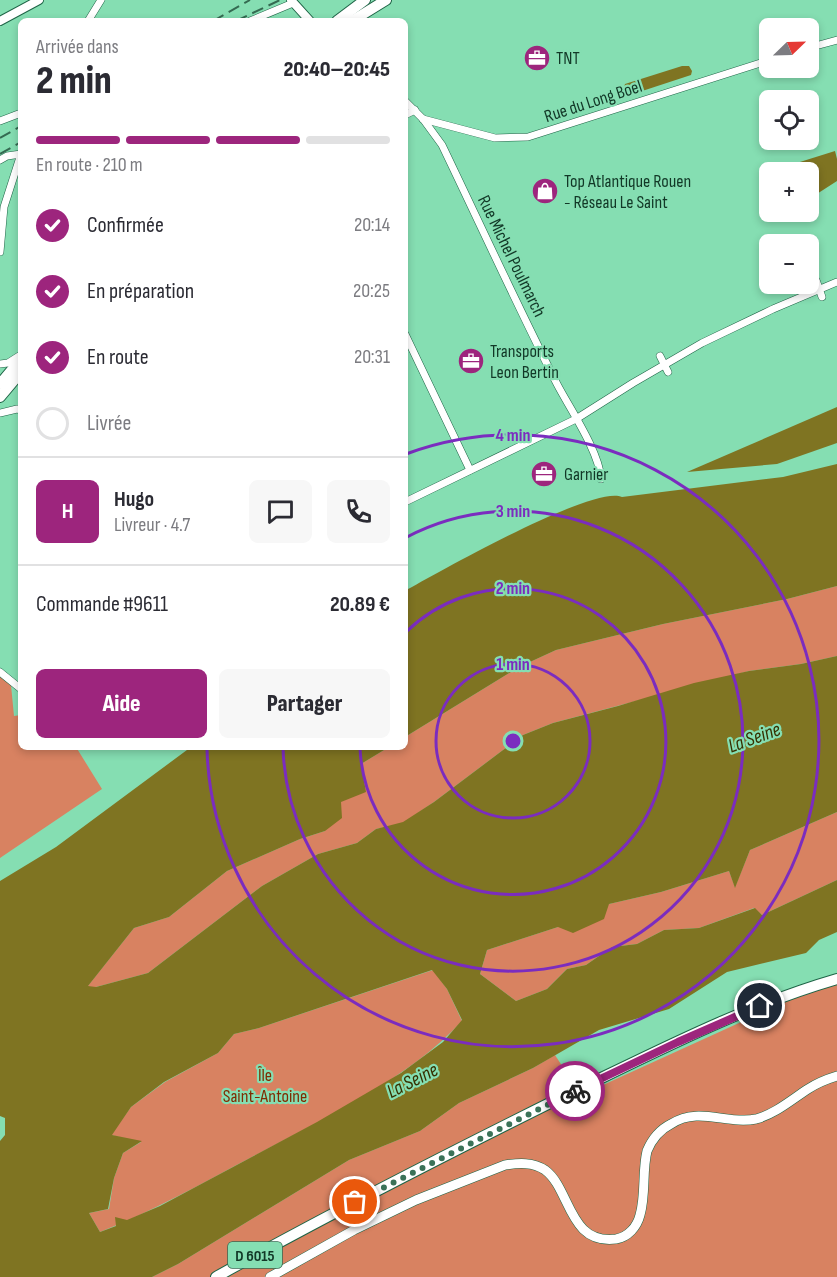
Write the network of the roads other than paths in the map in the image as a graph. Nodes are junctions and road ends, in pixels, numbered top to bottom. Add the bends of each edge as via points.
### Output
1 (39, 0) edge
2 (100, 0) edge
3 (365, 0) edge
4 (386, 0) edge
5 (292, 2) edge
6 (90, 18) edge
7 (257, 18) edge
8 (307, 18) edge
9 (341, 18) edge
10 (357, 18) edge
11 (0, 21) edge
12 (837, 40) edge
13 (819, 45) edge
14 (759, 64) edge
15 (408, 104) edge
16 (415, 110) junction
17 (18, 114) edge
18 (408, 114) edge
19 (423, 118) junction
20 (0, 122) edge
21 (18, 154) edge
22 (0, 160) edge
23 (18, 163) edge
24 (0, 252) edge
25 (837, 282) edge
26 (819, 289) joint
27 (810, 294) edge
28 (822, 297) dead end
29 (408, 340) edge
30 (660, 356) dead end
31 (18, 357) edge
32 (18, 363) edge
33 (0, 364) edge
34 (664, 364) junction
35 (668, 372) dead end
36 (18, 376) edge
37 (0, 384) edge
38 (0, 397) edge
39 (18, 409) edge
40 (0, 413) edge
41 (576, 419) junction
42 (470, 470) junction
43 (601, 479) dead end
44 (408, 501) edge
45 (0, 672) edge
46 (18, 687) edge
47 (837, 979) edge
48 (837, 1076) edge
49 (216, 1277) edge
50 (270, 1277) edge

1 - 11 street
2 - 6 street
3 - 9 main road
4 - 10 main road
5 - 7 street
5 - 8 street
12 - 13 street
14 - 19 street, Rue du Long Boel via 528,137 495,138
15 - 16 street, Rue Michel Poulmarch
16 - 18 street
16 - 19 street, Rue Michel Poulmarch
17 - 20 street
19 - 41 street, Rue Michel Poulmarch via 442,145
21 - 22 street
23 - 24 street via 4,207
25 - 26 street
26 - 28 street
27 - 34 street
29 - 42 street
30 - 34 street
31 - 33 street
32 - 37 main road
34 - 35 street
34 - 41 street
36 - 38 main road
39 - 40 street
41 - 42 street
41 - 43 street, Rue Michel Poulmarch
42 - 44 street
45 - 46 street
47 - 49 main road, D 6015 via 783,996 634,1062 452,1151
48 - 50 main road via 756,1119 700,1115 665,1127 647,1151 640,1216 624,1238 606,1240 586,1233 551,1175 537,1166 517,1163 416,1200

